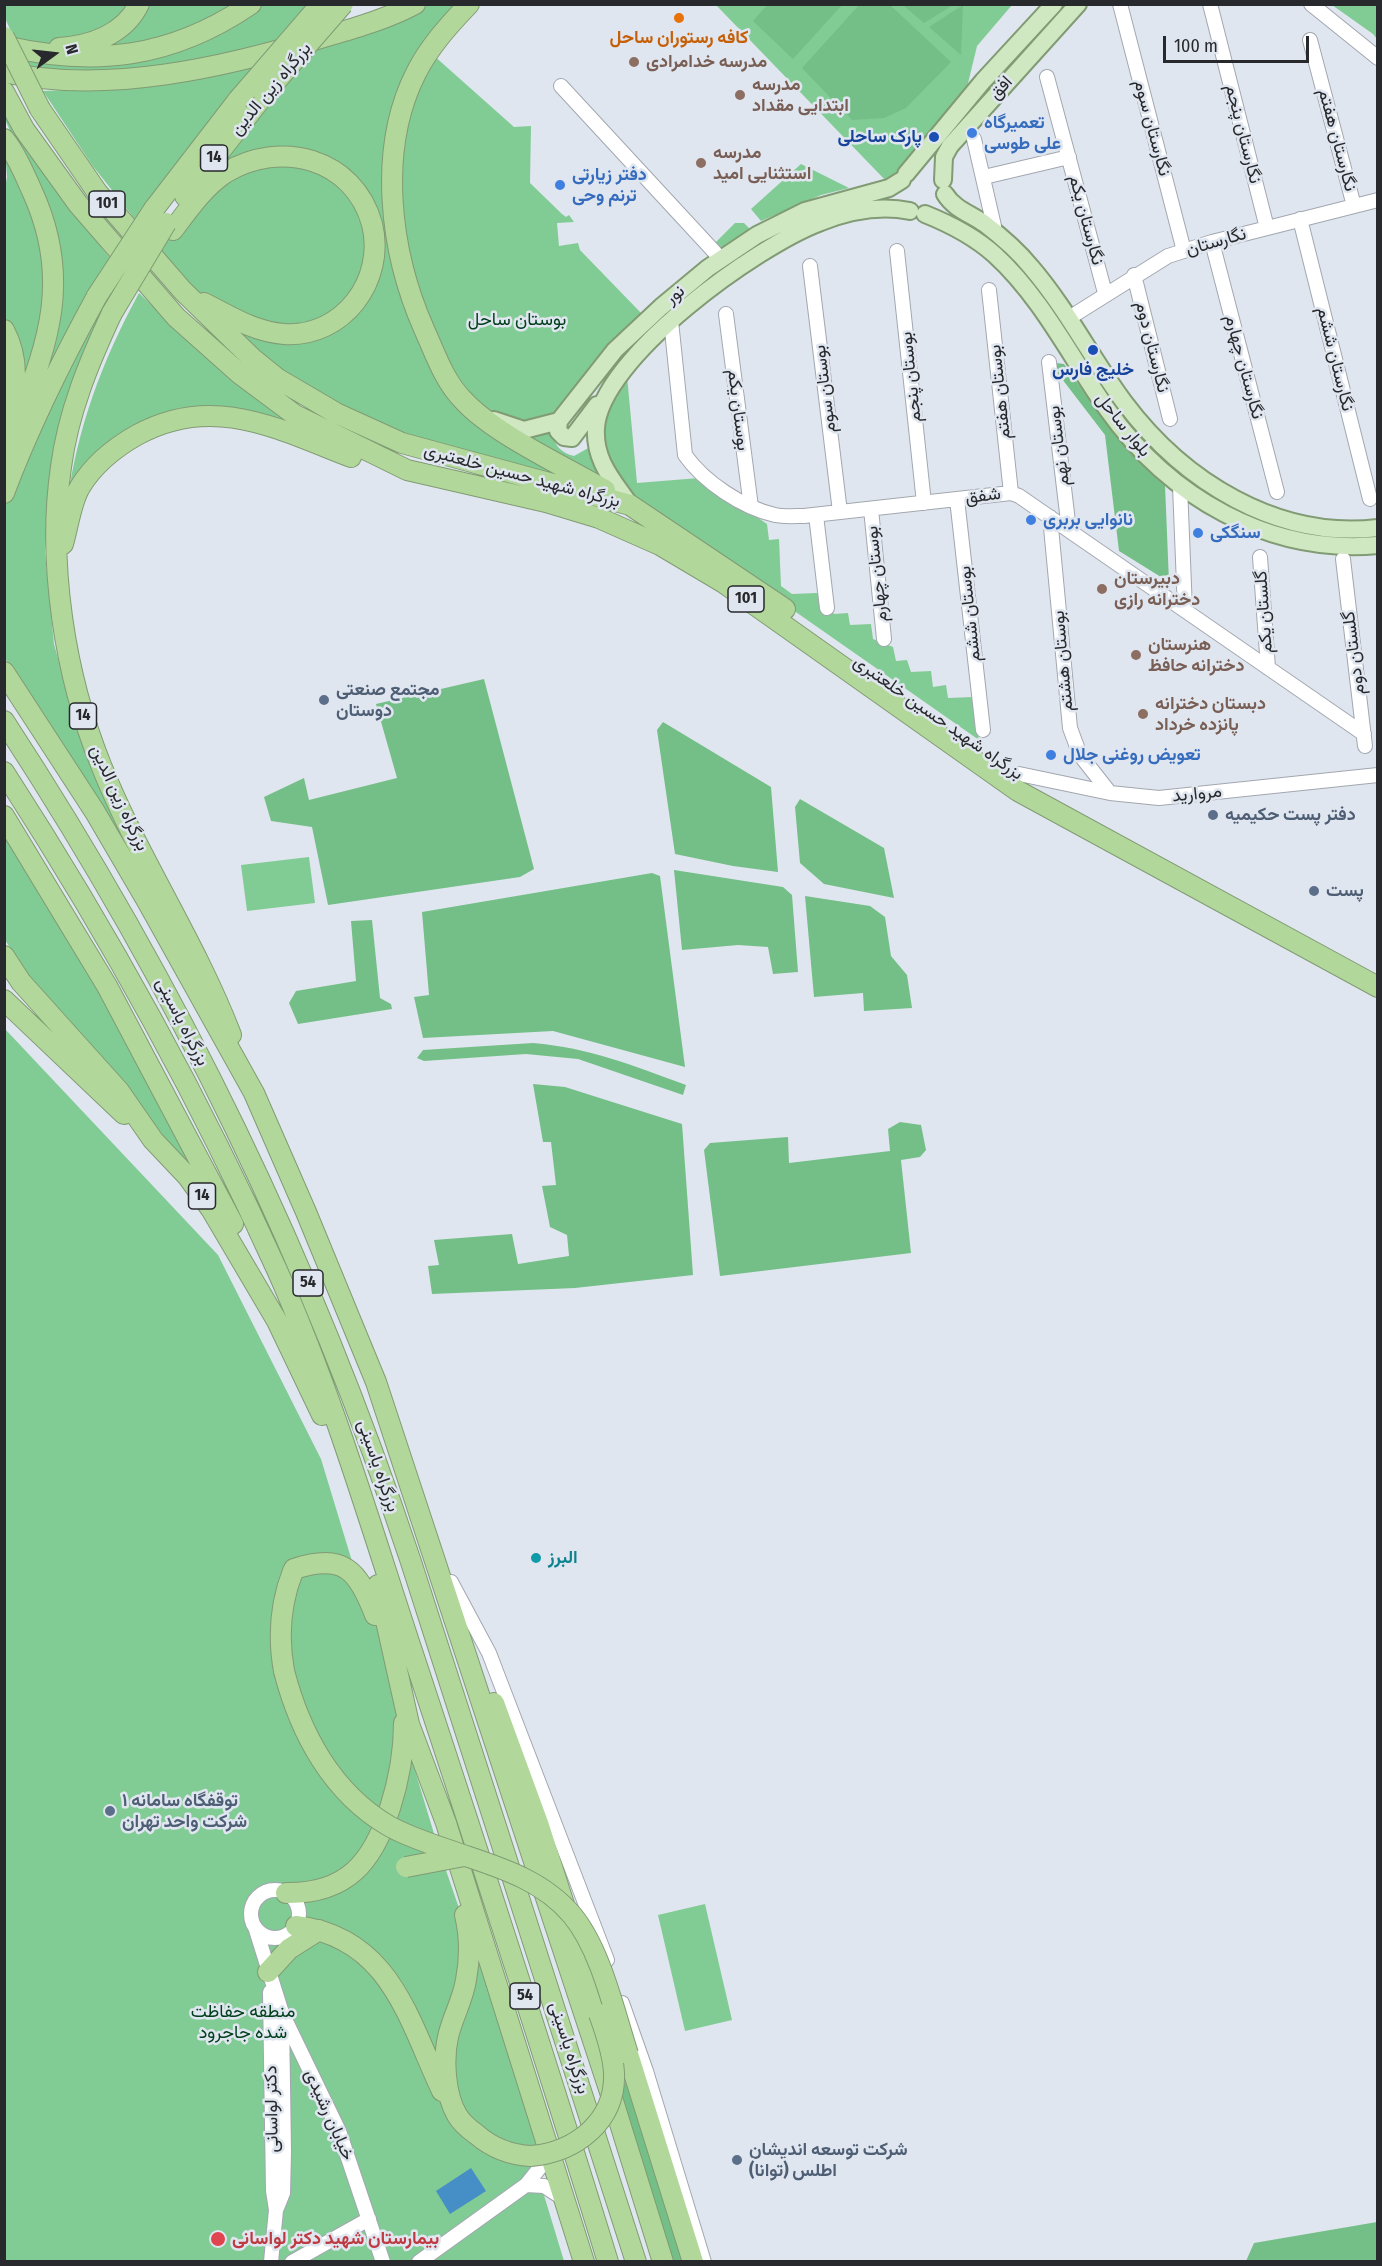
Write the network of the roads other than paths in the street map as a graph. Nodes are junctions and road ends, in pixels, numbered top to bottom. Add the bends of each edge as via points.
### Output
1 (139, 4) edge
2 (251, 4) edge
3 (321, 4) edge
4 (343, 4) edge
5 (415, 4) edge
6 (469, 4) edge
7 (1054, 4) edge
8 (1078, 4) edge
9 (1120, 4) edge
10 (1210, 4) edge
11 (1311, 4) edge
12 (4, 37) edge
13 (1310, 40) dead end
14 (4, 46) edge
15 (24, 51) junction
16 (1377, 58) edge
17 (4, 72) edge
18 (1047, 77) dead end
19 (561, 86) dead end
20 (8, 98) edge
21 (4, 139) edge
22 (974, 139) dead end
23 (1069, 157) junction
24 (904, 177) junction
25 (984, 177) junction
26 (944, 187) junction
27 (1377, 200) edge
28 (1354, 206) junction
29 (917, 213) junction
30 (1300, 219) junction
31 (165, 220) junction
32 (994, 226) dead end
33 (1267, 228) junction
34 (1212, 242) junction
35 (897, 251) dead end
36 (1184, 251) junction
37 (721, 259) junction
38 (810, 266) dead end
39 (1134, 275) junction
40 (989, 290) dead end
41 (183, 291) junction
42 (1105, 293) junction
43 (661, 307) junction
44 (726, 314) dead end
45 (1069, 318) junction
46 (671, 321) junction
47 (4, 330) edge
48 (1049, 362) dead end
49 (611, 384) junction
50 (478, 413) junction
51 (4, 418) edge
52 (1170, 419) dead end
53 (559, 421) junction
54 (4, 459) edge
55 (1179, 463) junction
56 (408, 470) junction
57 (1180, 486) junction
58 (1277, 492) dead end
59 (4, 493) edge
60 (1011, 493) junction
61 (957, 499) junction
62 (1370, 499) dead end
63 (924, 503) junction
64 (630, 505) junction
65 (751, 507) junction
66 (871, 509) junction
67 (840, 512) junction
68 (816, 515) junction
69 (1050, 517) junction
70 (1377, 528) edge
71 (1069, 530) junction
72 (1377, 545) edge
73 (1260, 557) dead end
74 (1343, 559) dead end
75 (58, 561) junction
76 (827, 608) dead end
77 (1185, 610) junction
78 (884, 639) dead end
79 (1268, 668) junction
80 (4, 672) edge
81 (4, 721) edge
82 (983, 730) dead end
83 (1364, 740) joint
84 (4, 772) edge
85 (1019, 774) junction
86 (1377, 775) edge
87 (1110, 793) junction
88 (4, 816) edge
89 (4, 956) edge
90 (1377, 971) edge
91 (1377, 987) edge
92 (4, 1000) edge
93 (254, 1093) junction
94 (153, 1140) junction
95 (277, 1321) junction
96 (351, 1469) junction
97 (358, 1488) junction
98 (412, 1488) junction
99 (452, 1582) junction
100 (395, 1662) junction
101 (403, 1699) junction
102 (412, 1734) junction
103 (466, 1856) junction
104 (406, 1867) dead end
105 (286, 1893) junction
106 (296, 1926) junction
107 (256, 1930) junction
108 (319, 1930) junction
109 (268, 1972) junction
110 (282, 2013) junction
111 (456, 2114) junction
112 (541, 2155) junction
113 (526, 2185) junction
114 (564, 2199) junction
115 (276, 2210) junction
116 (369, 2219) junction
117 (271, 2262) edge
118 (292, 2262) edge
119 (383, 2262) edge
120 (419, 2262) edge
121 (584, 2262) edge
122 (608, 2262) edge
123 (636, 2262) edge
124 (663, 2262) edge
125 (693, 2262) edge
126 (704, 2262) edge

1 - 15 highway via 123,25 98,40
2 - 15 highway via 202,33 152,50 87,59
3 - 31 highway, بزرگراه زین الدین / 14, bridge via 238,100
4 - 31 highway, بزرگراه زین الدین / 14, bridge via 264,95
5 - 17 highway via 251,60 130,77 77,79
6 - 50 highway via 416,72 396,138 394,191 399,256 411,297 454,390
7 - 24 main road, افق via 983,81
8 - 26 main road, افق via 950,146 944,157
9 - 36 street, نگارستان سوم
10 - 33 street, نگارستان پنجم
11 - 16 street
12 - 41 highway, بزرگراه شهید حسین خلعتبری / 101, bridge via 40,109 97,192
13 - 28 street, نگارستان هفتم
14 - 15 highway
18 - 23 street, نگارستان یکم
19 - 37 street
20 - 56 highway, بزرگراه شهید حسین خلعتبری / 101 via 41,154 98,229 176,317 259,390 295,414
21 - 54 highway via 44,220 55,286 47,337
22 - 25 street
23 - 25 street
23 - 42 street, نگارستان یکم
24 - 26 main road via 925,168 938,174
24 - 29 main road via 901,200
24 - 37 main road, نور via 889,188 805,211
25 - 32 street
26 - 29 main road via 938,208
26 - 45 main road, بلوار ساحل via 958,208 1004,238 1030,265
27 - 28 street, نگارستان
28 - 30 street, نگارستان
29 - 46 main road, نور via 897,208 860,211 797,232 757,256
29 - 57 main road, بلوار ساحل via 948,224 995,255 1032,298 1137,448
30 - 33 street, نگارستان
30 - 62 street, نگارستان ششم
31 - 41 highway via 225,174 256,159 287,155 314,160 343,178 364,204 374,237 371,273 357,301 333,322 312,331 284,334 255,329
31 - 59 highway, 14, bridge via 97,296 60,365
31 - 75 highway, بزرگراه زین الدین / 14, bridge via 155,254 140,265 88,363 61,465 56,508
33 - 34 street, نگارستان
34 - 36 street, نگارستان
34 - 58 street, نگارستان چهارم
35 - 63 street, بوستان پنجم
36 - 39 street, نگارستان
37 - 43 main road, نور
38 - 67 street, بوستان سوم
39 - 42 street, نگارستان
39 - 52 street, نگارستان دوم
40 - 60 street, بوستان هفتم
41 - 64 highway, بزرگراه شهید حسین خلعتبری / 101 via 278,379 370,430 432,453
42 - 45 street, نگارستان
43 - 46 main road
43 - 53 main road, نور via 615,350
44 - 65 street, بوستان یکم
45 - 55 main road, بلوار ساحل via 1124,402
46 - 49 main road, نور
46 - 65 street, شفق via 685,455 695,470
47 - 51 highway via 15,367 15,384
48 - 71 street, بوستان نهم
49 - 53 main road via 572,438 558,431
49 - 64 main road, نور via 599,414 596,442 604,469
50 - 53 main road via 524,430
50 - 64 highway
55 - 57 main road
55 - 70 main road, بلوار ساحل via 1217,489 1277,518 1352,531
56 - 75 highway via 359,460 242,417 201,415 164,421 105,455 79,488
56 - 91 highway, بزرگراه شهید حسین خلعتبری / 101 via 546,502 598,518 660,545 724,583 1018,791
57 - 72 main road, بلوار ساحل via 1232,518 1267,532 1311,545
57 - 77 street
60 - 61 street, شفق
60 - 69 street, شفق
61 - 63 street, شفق
61 - 82 street, بوستان ششم
63 - 66 street, شفق
64 - 85 highway, بزرگراه شهید حسین خلعتبری / 101
65 - 68 street, شفق via 777,516
66 - 67 street, شفق
66 - 78 street, بوستان چهارم
67 - 68 street, شفق
68 - 76 street
69 - 71 street, شفق
69 - 87 street, بوستان هشتم via 1070,728 1080,755
71 - 77 street, شفق
73 - 79 street, گلستان یکم
74 - 83 street, گلستان دوم
75 - 93 highway, بزرگراه زین الدین / 14 via 66,650 80,709 130,826 213,988
77 - 79 street, شفق
79 - 83 street, شفق
80 - 93 highway via 123,858
81 - 123 highway, بزرگراه یاسینی / 54 via 107,888 186,1027 262,1183 335,1349 408,1551
84 - 96 highway, بزرگراه یاسینی / 54 via 86,902 218,1148 308,1344
85 - 87 street, مروارید
85 - 90 highway, بزرگراه شهید حسین خلعتبری / 101
86 - 87 street, مروارید via 1158,798
88 - 95 highway via 159,1079 254,1265
89 - 94 highway, 14 via 21,982 119,1091
92 - 94 highway
93 - 98 highway via 376,1382
94 - 95 highway, 14 via 211,1209
95 - 96 highway, 14
96 - 97 highway, بزرگراه یاسینی / 54
97 - 100 highway
97 - 122 highway, بزرگراه یاسینی / 54
98 - 99 highway
98 - 124 highway
99 - 112 highway, bridge via 532,1804 614,2065 608,2108 592,2130 574,2144
99 - 126 street via 489,1653 590,1912 646,2071
100 - 101 highway
100 - 103 highway, bridge via 363,1586 350,1570 333,1562 293,1570 286,1591 280,1643 293,1704 317,1755 339,1784 390,1827
101 - 102 highway
101 - 105 highway via 401,1766 375,1848 360,1867 342,1879 317,1890
102 - 111 highway via 468,1932 466,1979 446,2056
102 - 112 highway via 446,1823
103 - 104 highway, bridge
103 - 125 highway, bridge via 525,1878 571,1913 592,1947
105 - 106 street via 297,1904
105 - 107 street via 266,1892 254,1901 250,1916
106 - 107 street via 277,1939
106 - 108 highway
107 - 109 street
108 - 109 highway via 289,1949
108 - 111 highway via 353,1946 391,1983
109 - 110 street, خیابان رشیدی
109 - 115 street, دکتر لواسانی
110 - 115 street, دکتر لواسانی via 283,2193
110 - 116 street, خیابان رشیدی via 339,2132
111 - 112 highway via 488,2143 513,2154
112 - 113 street
112 - 114 highway
113 - 114 street via 544,2186
113 - 120 street
114 - 121 highway
115 - 117 street, دکتر لواسانی
116 - 118 street
116 - 119 street, خیابان رشیدی

